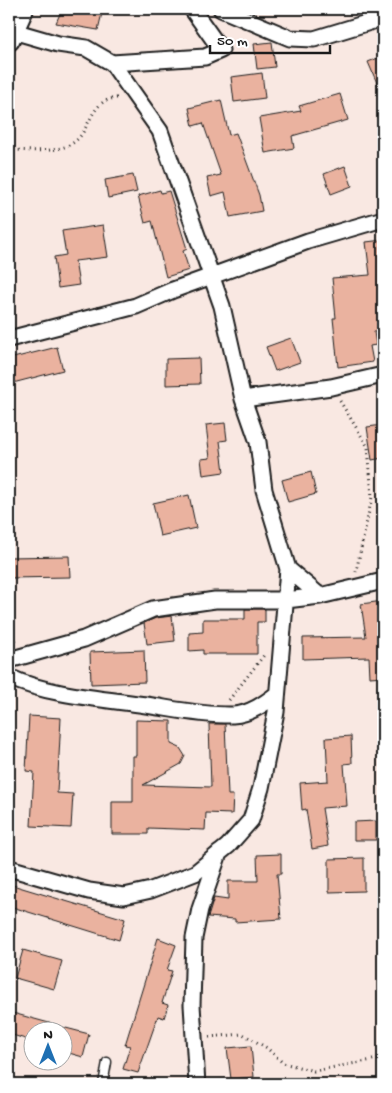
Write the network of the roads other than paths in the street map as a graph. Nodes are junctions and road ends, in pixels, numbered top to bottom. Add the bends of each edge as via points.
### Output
1 (23, 9) edge
2 (192, 9) edge
3 (221, 9) edge
4 (383, 18) edge
5 (11, 35) edge
6 (112, 63) junction
7 (383, 219) edge
8 (211, 276) junction
9 (9, 339) edge
10 (383, 375) edge
11 (243, 399) junction
12 (288, 569) junction
13 (383, 581) edge
14 (320, 596) junction
15 (286, 600) junction
16 (9, 660) edge
17 (9, 677) edge
18 (277, 694) junction
19 (219, 853) junction
20 (9, 868) edge
21 (106, 1062) dead end
22 (103, 1084) edge
23 (197, 1084) edge

1 - 5 main road
2 - 6 street via 221,50 205,57
3 - 4 street via 290,38 314,39
5 - 6 street via 86,48
6 - 8 street via 160,131
7 - 8 street via 308,241
8 - 9 street via 124,310
8 - 11 street via 222,306
10 - 11 street via 331,388
11 - 12 street via 258,442 264,490
12 - 14 street
12 - 15 street
13 - 14 street
14 - 15 street
15 - 16 street via 215,600 153,609 84,639
15 - 18 street
17 - 18 street via 24,684 92,697 234,715 260,706
18 - 19 street via 261,788 251,820
19 - 20 street via 195,873 151,890 124,896 89,891
19 - 23 street via 194,938 193,1039
21 - 22 lane

